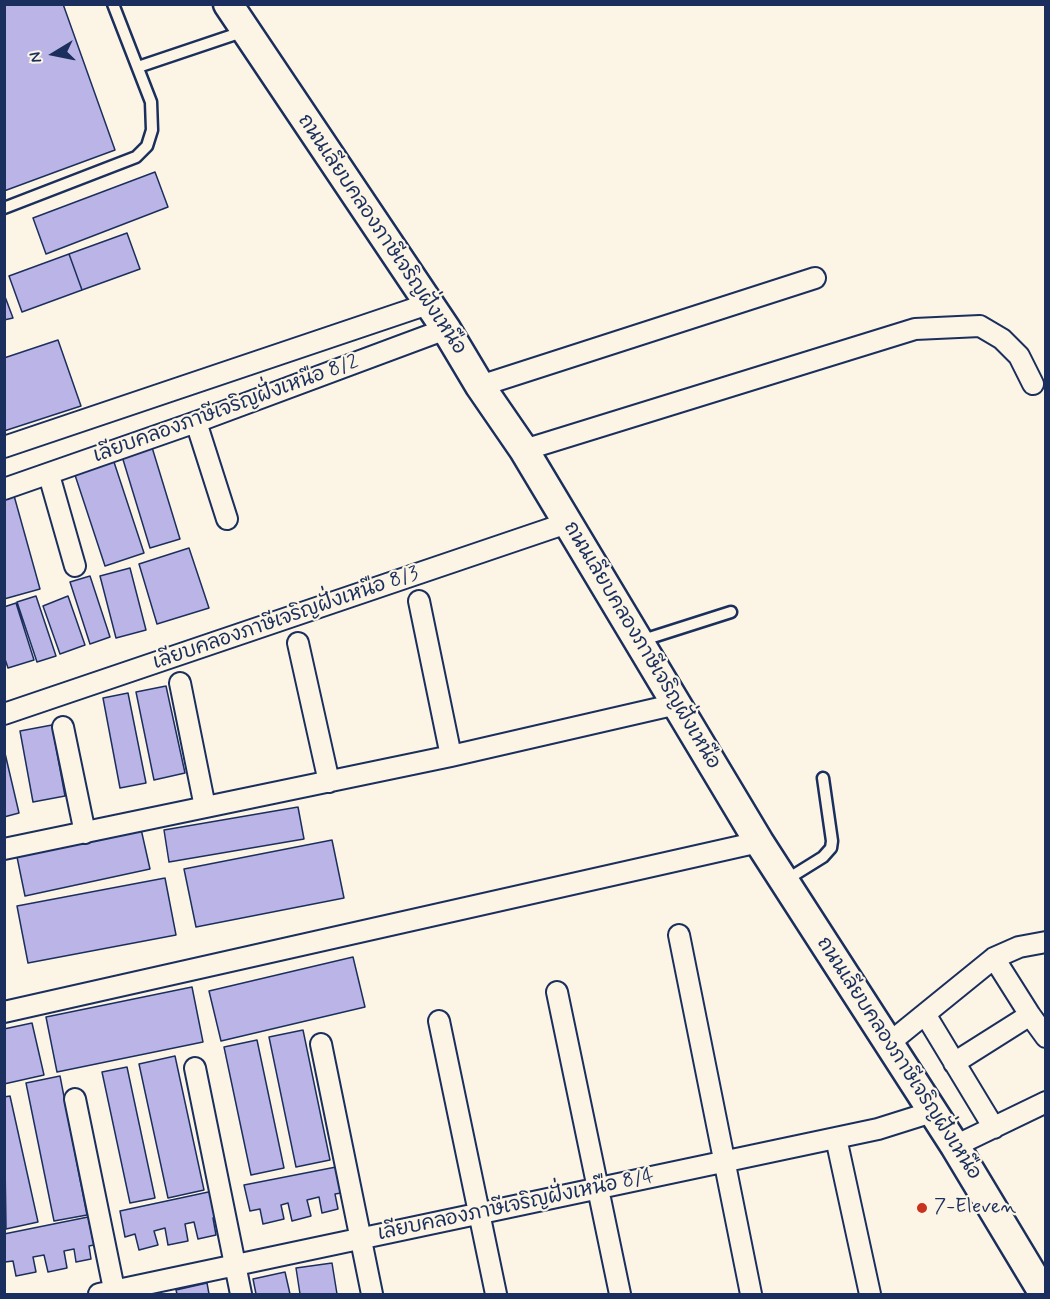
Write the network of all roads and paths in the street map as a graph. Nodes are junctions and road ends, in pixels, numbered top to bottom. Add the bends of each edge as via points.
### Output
1 (113, 4) edge
2 (228, 4) edge
3 (245, 31) junction
4 (138, 67) junction
5 (4, 208) edge
6 (815, 278) dead end
7 (428, 304) junction
8 (446, 329) junction
9 (1033, 384) dead end
10 (480, 386) junction
11 (196, 422) junction
12 (4, 447) edge
13 (524, 450) junction
14 (49, 475) junction
15 (4, 489) edge
16 (227, 519) dead end
17 (567, 523) junction
18 (75, 566) dead end
19 (419, 601) dead end
20 (731, 612) dead end
21 (639, 641) junction
22 (298, 643) dead end
23 (180, 683) dead end
24 (677, 704) junction
25 (4, 714) edge
26 (63, 726) dead end
27 (451, 756) junction
28 (823, 778) dead end
29 (329, 782) junction
30 (205, 807) junction
31 (85, 833) junction
32 (759, 843) junction
33 (4, 849) edge
34 (784, 881) junction
35 (679, 935) dead end
36 (1046, 942) edge
37 (994, 958) junction
38 (557, 992) dead end
39 (5, 1008) edge
40 (925, 1014) junction
41 (1030, 1015) junction
42 (439, 1022) dead end
43 (1046, 1037) edge
44 (321, 1044) dead end
45 (888, 1044) junction
46 (954, 1063) junction
47 (195, 1068) dead end
48 (75, 1099) dead end
49 (1046, 1102) edge
50 (932, 1112) junction
51 (994, 1128) junction
52 (836, 1138) junction
53 (955, 1146) junction
54 (723, 1162) junction
55 (598, 1188) junction
56 (480, 1214) junction
57 (361, 1239) junction
58 (235, 1265) junction
59 (110, 1293) edge
60 (241, 1294) edge
61 (372, 1294) edge
62 (496, 1294) edge
63 (620, 1294) edge
64 (751, 1294) edge
65 (870, 1294) edge
66 (1044, 1294) edge

1 - 4 lane
2 - 3 main road, ถนนเลียบคลองภาษีเจริญฝั่งเหนือ
3 - 4 lane
3 - 7 main road, ถนนเลียบคลองภาษีเจริญฝั่งเหนือ
4 - 5 lane via 151,102 152,130 147,146 136,157
6 - 10 street
7 - 8 main road, ถนนเลียบคลองภาษีเจริญฝั่งเหนือ
7 - 12 street
8 - 10 main road, ถนนเลียบคลองภาษีเจริญฝั่งเหนือ
8 - 11 street, เลียบคลองภาษีเจริญฝั่งเหนือ 8/2
9 - 13 street via 1019,356 1002,339 980,326 915,329
10 - 13 main road, ถนนเลียบคลองภาษีเจริญฝั่งเหนือ
11 - 14 street, เลียบคลองภาษีเจริญฝั่งเหนือ 8/2
11 - 16 street
13 - 17 main road, ถนนเลียบคลองภาษีเจริญฝั่งเหนือ
14 - 15 street, เลียบคลองภาษีเจริญฝั่งเหนือ 8/2
14 - 18 street
17 - 21 main road, ถนนเลียบคลองภาษีเจริญฝั่งเหนือ
17 - 25 street, เลียบคลองภาษีเจริญฝั่งเหนือ 8/3
19 - 27 street
20 - 21 lane
21 - 24 main road, ถนนเลียบคลองภาษีเจริญฝั่งเหนือ
22 - 29 street
23 - 30 street
24 - 27 street
24 - 32 main road, ถนนเลียบคลองภาษีเจริญฝั่งเหนือ
26 - 31 street
27 - 29 street
28 - 34 lane via 831,848
29 - 30 street
30 - 31 street
31 - 33 street
32 - 34 main road, ถนนเลียบคลองภาษีเจริญฝั่งเหนือ
32 - 39 street
34 - 45 main road, ถนนเลียบคลองภาษีเจริญฝั่งเหนือ
35 - 54 street
36 - 37 street via 1019,947
37 - 40 street
37 - 41 street
38 - 55 street
40 - 45 street
40 - 46 street
41 - 43 street
41 - 46 street
42 - 56 street
44 - 57 street
45 - 50 main road, ถนนเลียบคลองภาษีเจริญฝั่งเหนือ
46 - 51 street
47 - 58 street
48 - 59 street
49 - 51 street
50 - 52 street, เลียบคลองภาษีเจริญฝั่งเหนือ 8/4
50 - 53 main road, ถนนเลียบคลองภาษีเจริญฝั่งเหนือ
51 - 53 street
52 - 54 street, เลียบคลองภาษีเจริญฝั่งเหนือ 8/4
52 - 65 street
53 - 66 main road, ถนนเลียบคลองภาษีเจริญฝั่งเหนือ
54 - 55 street, เลียบคลองภาษีเจริญฝั่งเหนือ 8/4
54 - 64 street
55 - 56 street, เลียบคลองภาษีเจริญฝั่งเหนือ 8/4
55 - 63 street
56 - 57 street, เลียบคลองภาษีเจริญฝั่งเหนือ 8/4
56 - 62 street
57 - 58 street, เลียบคลองภาษีเจริญฝั่งเหนือ 8/4
57 - 61 street
58 - 59 street, เลียบคลองภาษีเจริญฝั่งเหนือ 8/4
58 - 60 street

